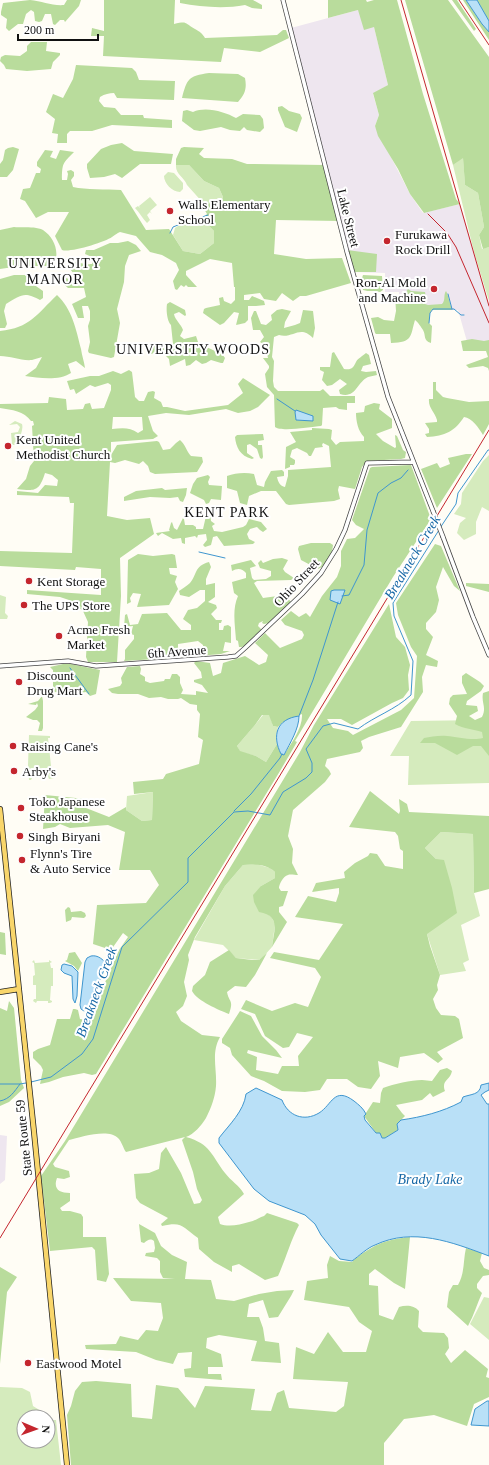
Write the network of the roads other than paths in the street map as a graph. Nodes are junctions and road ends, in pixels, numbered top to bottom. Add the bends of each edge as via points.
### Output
1 (283, 0) edge
2 (413, 462) junction
3 (489, 655) edge
4 (236, 656) joint
5 (0, 666) edge
6 (0, 808) edge
7 (19, 989) junction
8 (0, 992) edge
9 (67, 1465) edge

1 - 2 street, Lake Street via 347,252 388,397
2 - 3 street, Lake Street, bridge
2 - 4 street, Ohio Street via 367,463 345,530 321,573
4 - 5 street, 6th Avenue via 96,666 68,661
6 - 7 main road, State Route 59
7 - 8 main road
7 - 9 main road, State Route 59

